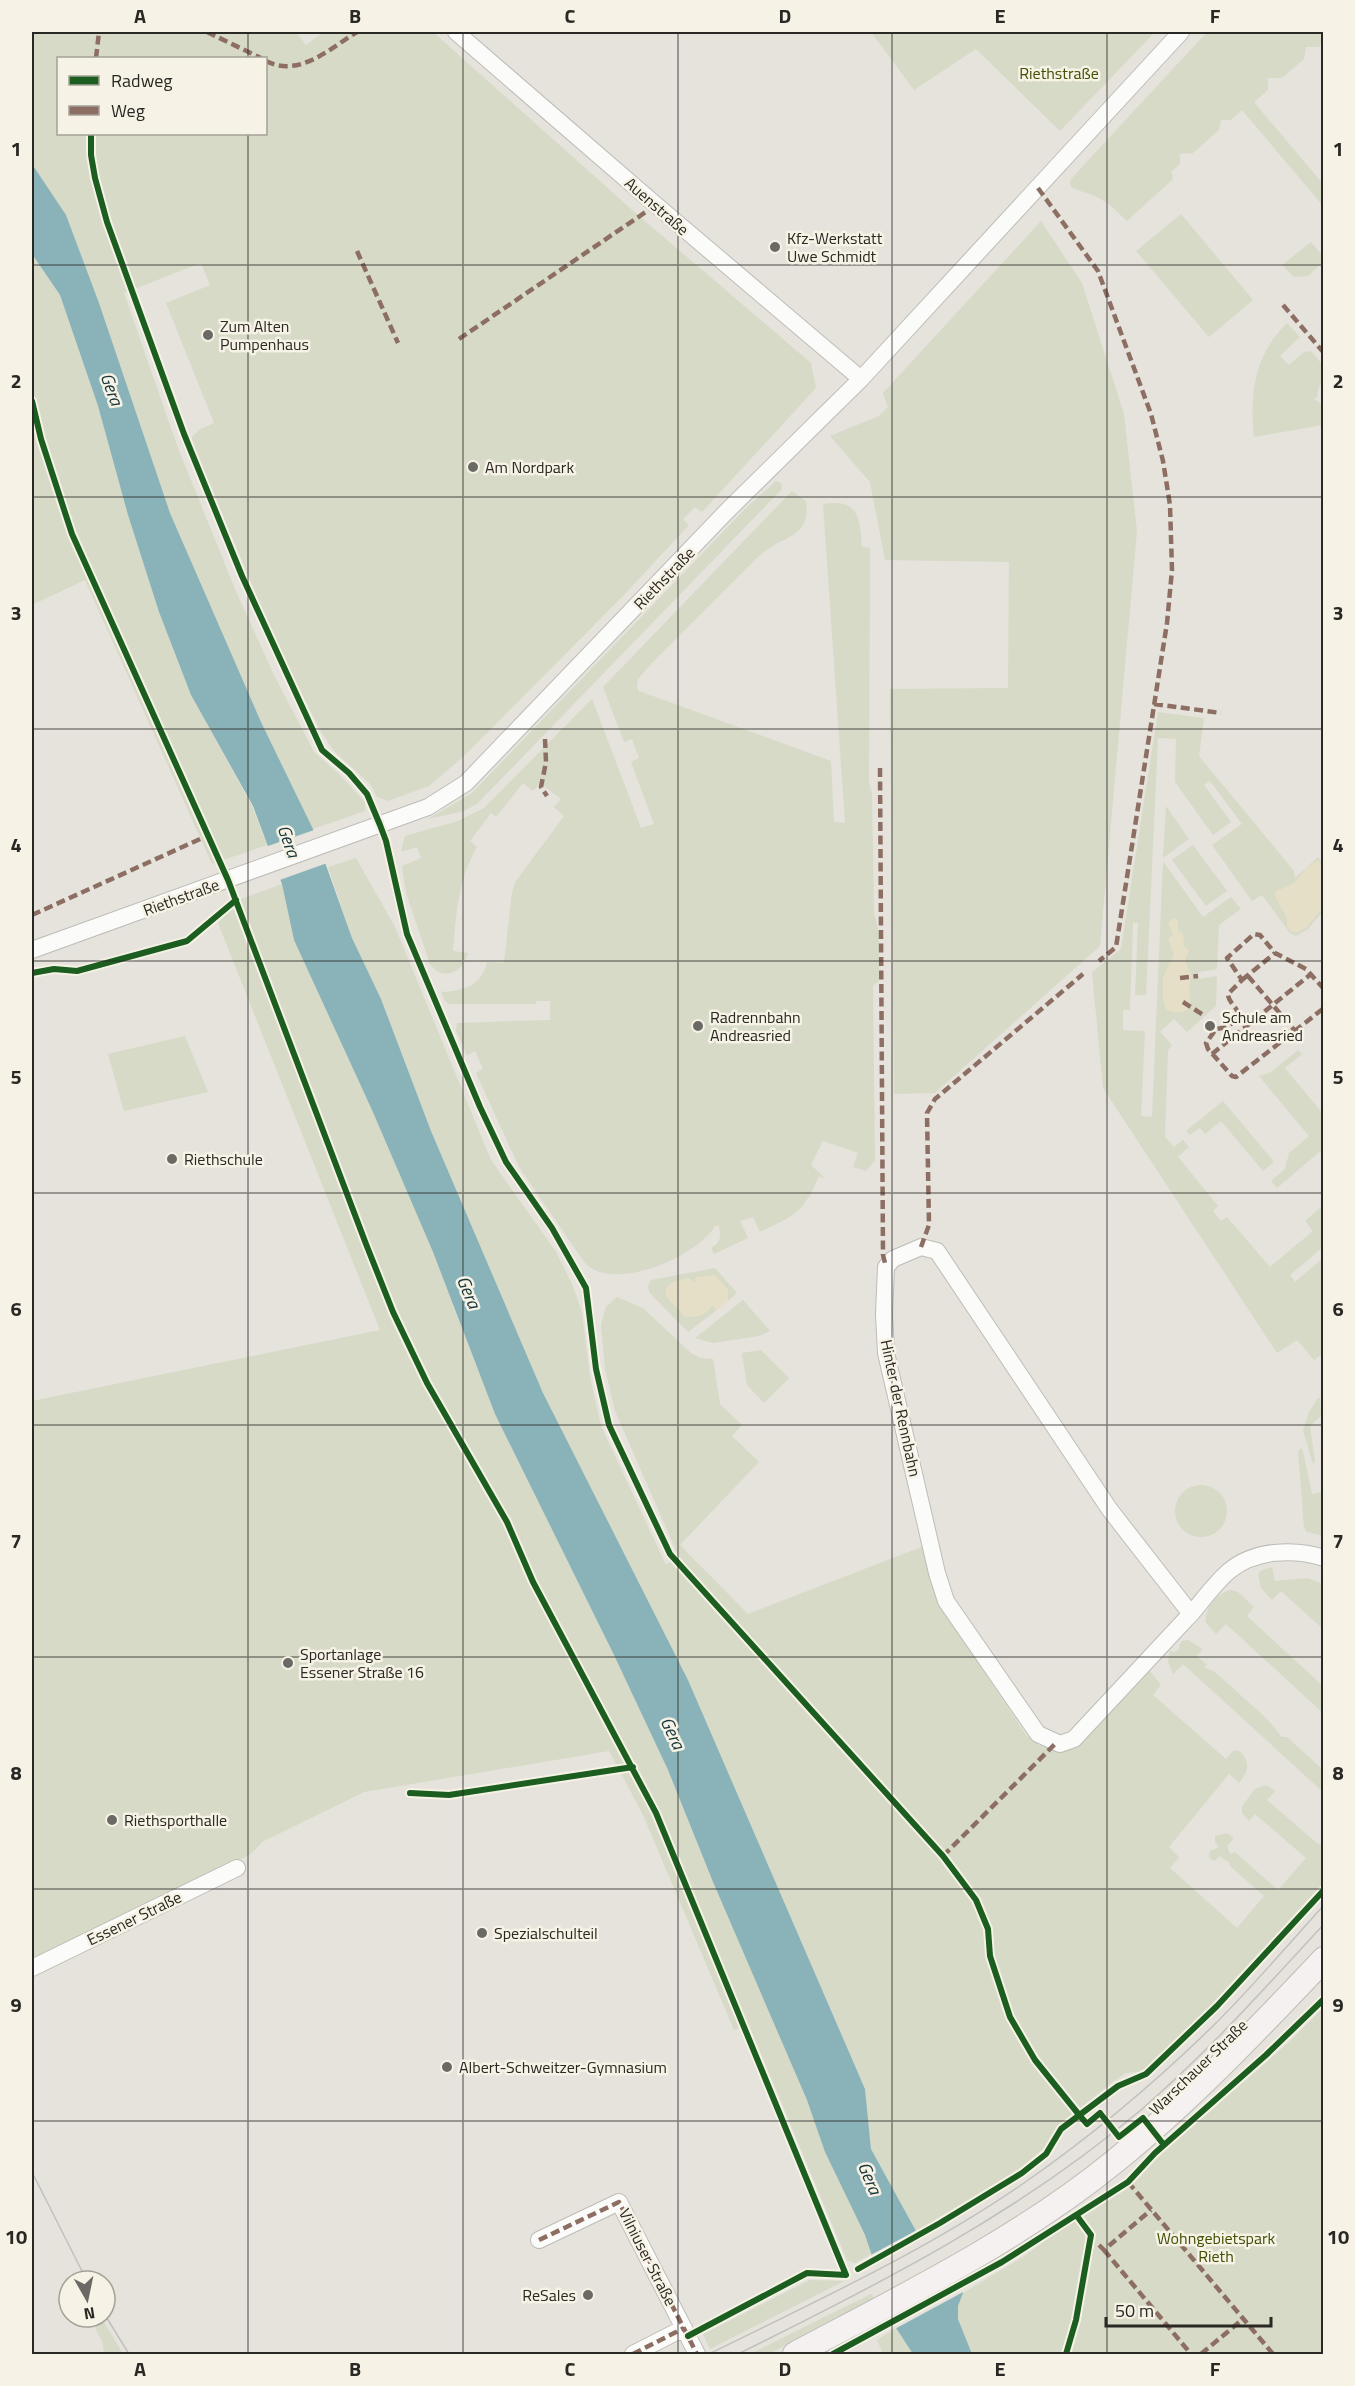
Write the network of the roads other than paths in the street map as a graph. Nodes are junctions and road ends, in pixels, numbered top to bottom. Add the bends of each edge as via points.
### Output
1 (456, 32) edge
2 (1181, 32) edge
3 (861, 379) junction
4 (32, 950) edge
5 (1323, 1558) edge
6 (1191, 1614) junction
7 (237, 1868) dead end
8 (1323, 1959) edge
9 (32, 1968) edge
10 (540, 2240) dead end
11 (684, 2328) junction
12 (633, 2355) edge
13 (697, 2355) edge
14 (795, 2355) edge

1 - 3 street, Auenstraße
2 - 3 street, Riethstraße
3 - 4 street, Riethstraße via 727,511 466,783 428,807
5 - 6 street, Hinter der Rennbahn via 1284,1551 1243,1562 1229,1571
6 - 6 street, Hinter der Rennbahn via 1074,1738 1056,1743 1038,1734 946,1601 937,1573 886,1353 886,1267 893,1259 921,1247 937,1251 1110,1510
7 - 9 street, Essener Straße
8 - 14 street, Warschauer Straße via 1240,2048 1113,2163 962,2264
10 - 11 street, Vilniuser Straße via 619,2202
11 - 12 street
11 - 13 street, Vilniuser Straße

